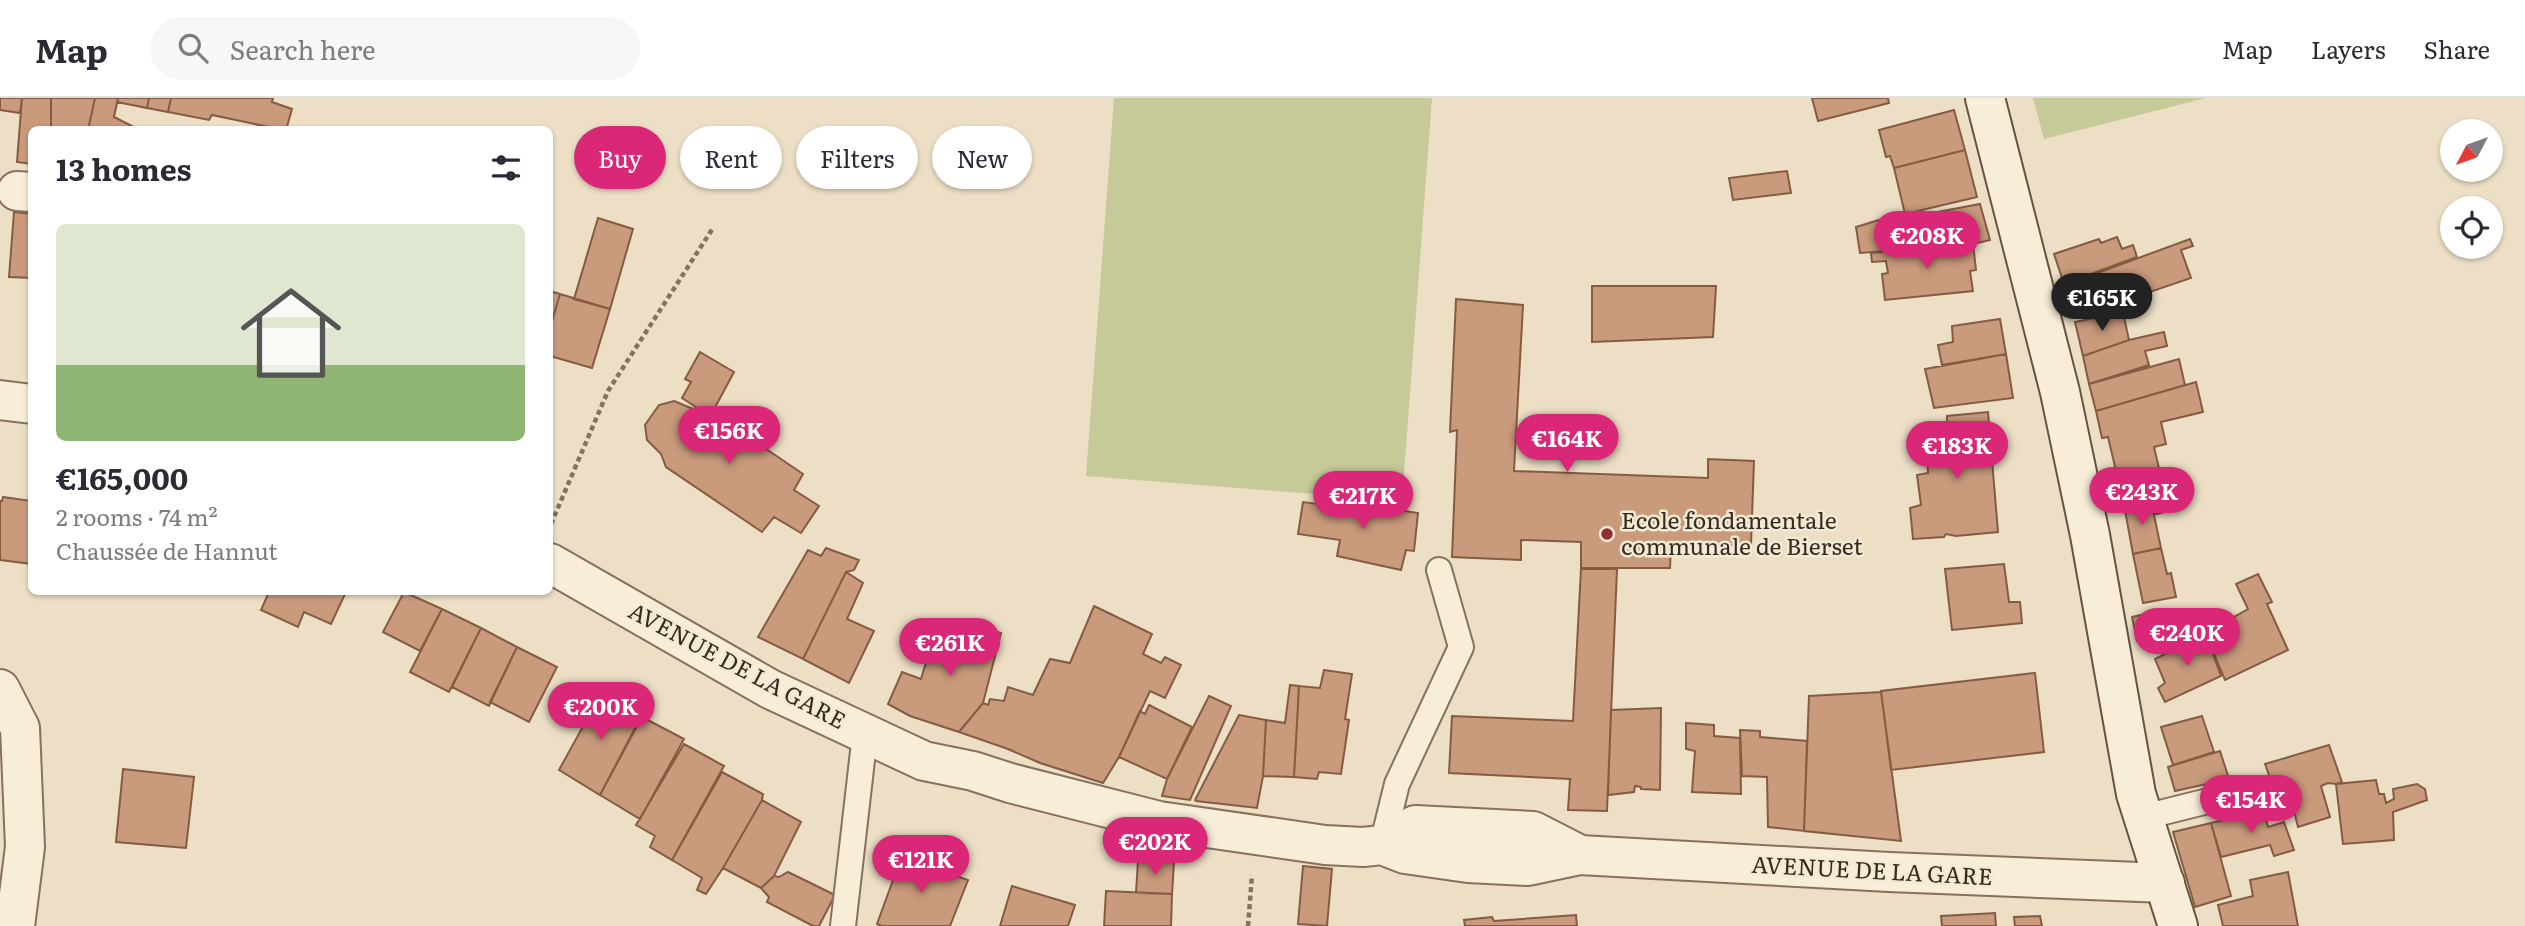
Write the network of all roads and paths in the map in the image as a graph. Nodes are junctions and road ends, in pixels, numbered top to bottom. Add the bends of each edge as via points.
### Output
1 (1985, 98) edge
2 (713, 229) dead end
3 (0, 400) edge
4 (28, 404) edge
5 (553, 521) edge
6 (553, 564) edge
7 (1439, 570) dead end
8 (0, 689) edge
9 (865, 734) junction
10 (2244, 792) dead end
11 (2144, 817) junction
12 (1255, 835) junction
13 (1382, 845) junction
14 (2165, 884) junction
15 (15, 926) edge
16 (843, 926) edge
17 (1248, 926) edge
18 (2178, 926) edge

1 - 11 street via 2060,392
2 - 5 path via 608,391
3 - 4 street
6 - 9 street, AVENUE DE LA GARE via 770,689
7 - 13 lane via 1461,647 1397,784
8 - 15 street via 20,728 25,847
9 - 12 street, AVENUE DE LA GARE via 924,761 1159,821
9 - 16 lane
10 - 11 lane
11 - 14 street
12 - 13 street, AVENUE DE LA GARE via 1325,845
12 - 17 path
13 - 14 street, AVENUE DE LA GARE via 1405,854 1528,866 1580,855
14 - 18 street

